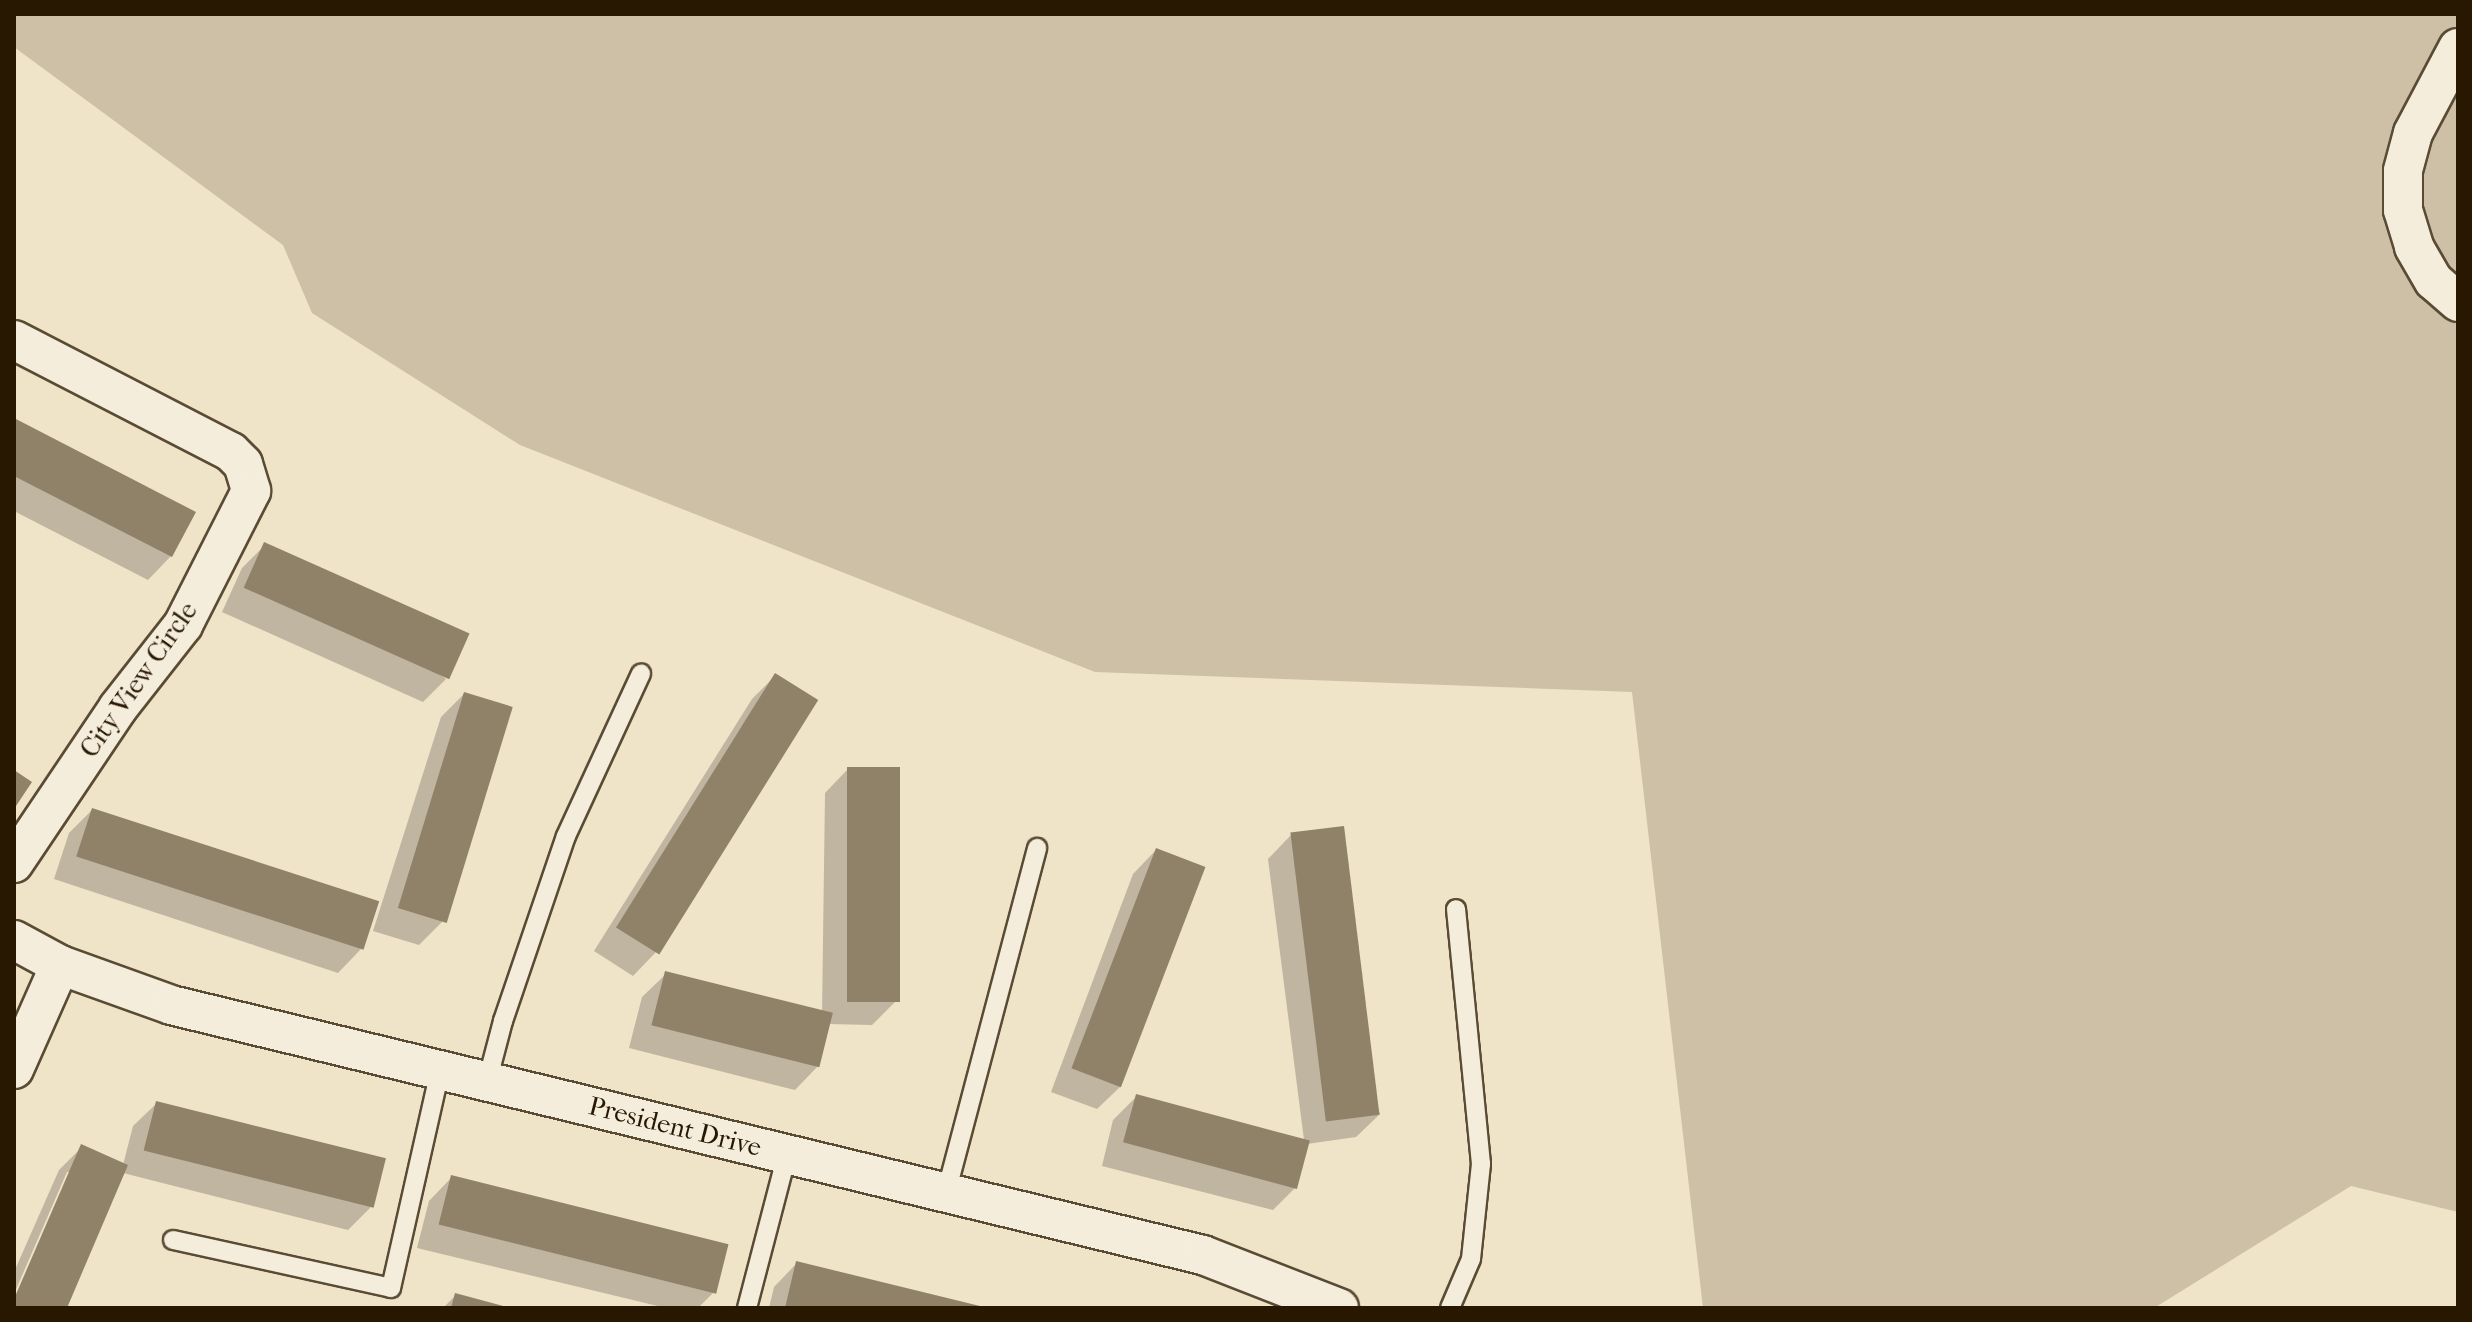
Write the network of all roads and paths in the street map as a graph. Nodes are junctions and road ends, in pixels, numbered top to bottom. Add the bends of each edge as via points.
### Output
1 (2458, 48) edge
2 (2458, 302) edge
3 (14, 340) edge
4 (641, 674) dead end
5 (1037, 848) dead end
6 (14, 863) edge
7 (1456, 909) dead end
8 (14, 940) edge
9 (60, 965) junction
10 (14, 1069) edge
11 (440, 1070) junction
12 (487, 1082) junction
13 (787, 1154) junction
14 (946, 1193) junction
15 (173, 1240) dead end
16 (747, 1308) edge
17 (1339, 1308) edge
18 (1450, 1308) edge

1 - 2 street via 2413,133 2403,171 2403,210 2414,247 2434,281
3 - 6 street, City View Circle via 231,452 243,464 251,491 183,625 118,708
4 - 12 lane via 566,836
5 - 14 lane
7 - 18 lane via 1481,1164 1471,1259
8 - 9 street, President Drive
9 - 10 street
9 - 11 street, President Drive via 171,1005
11 - 12 street, President Drive
11 - 15 lane via 391,1288
12 - 13 street, President Drive
13 - 14 street, President Drive
13 - 16 lane
14 - 17 street, President Drive via 1203,1255

